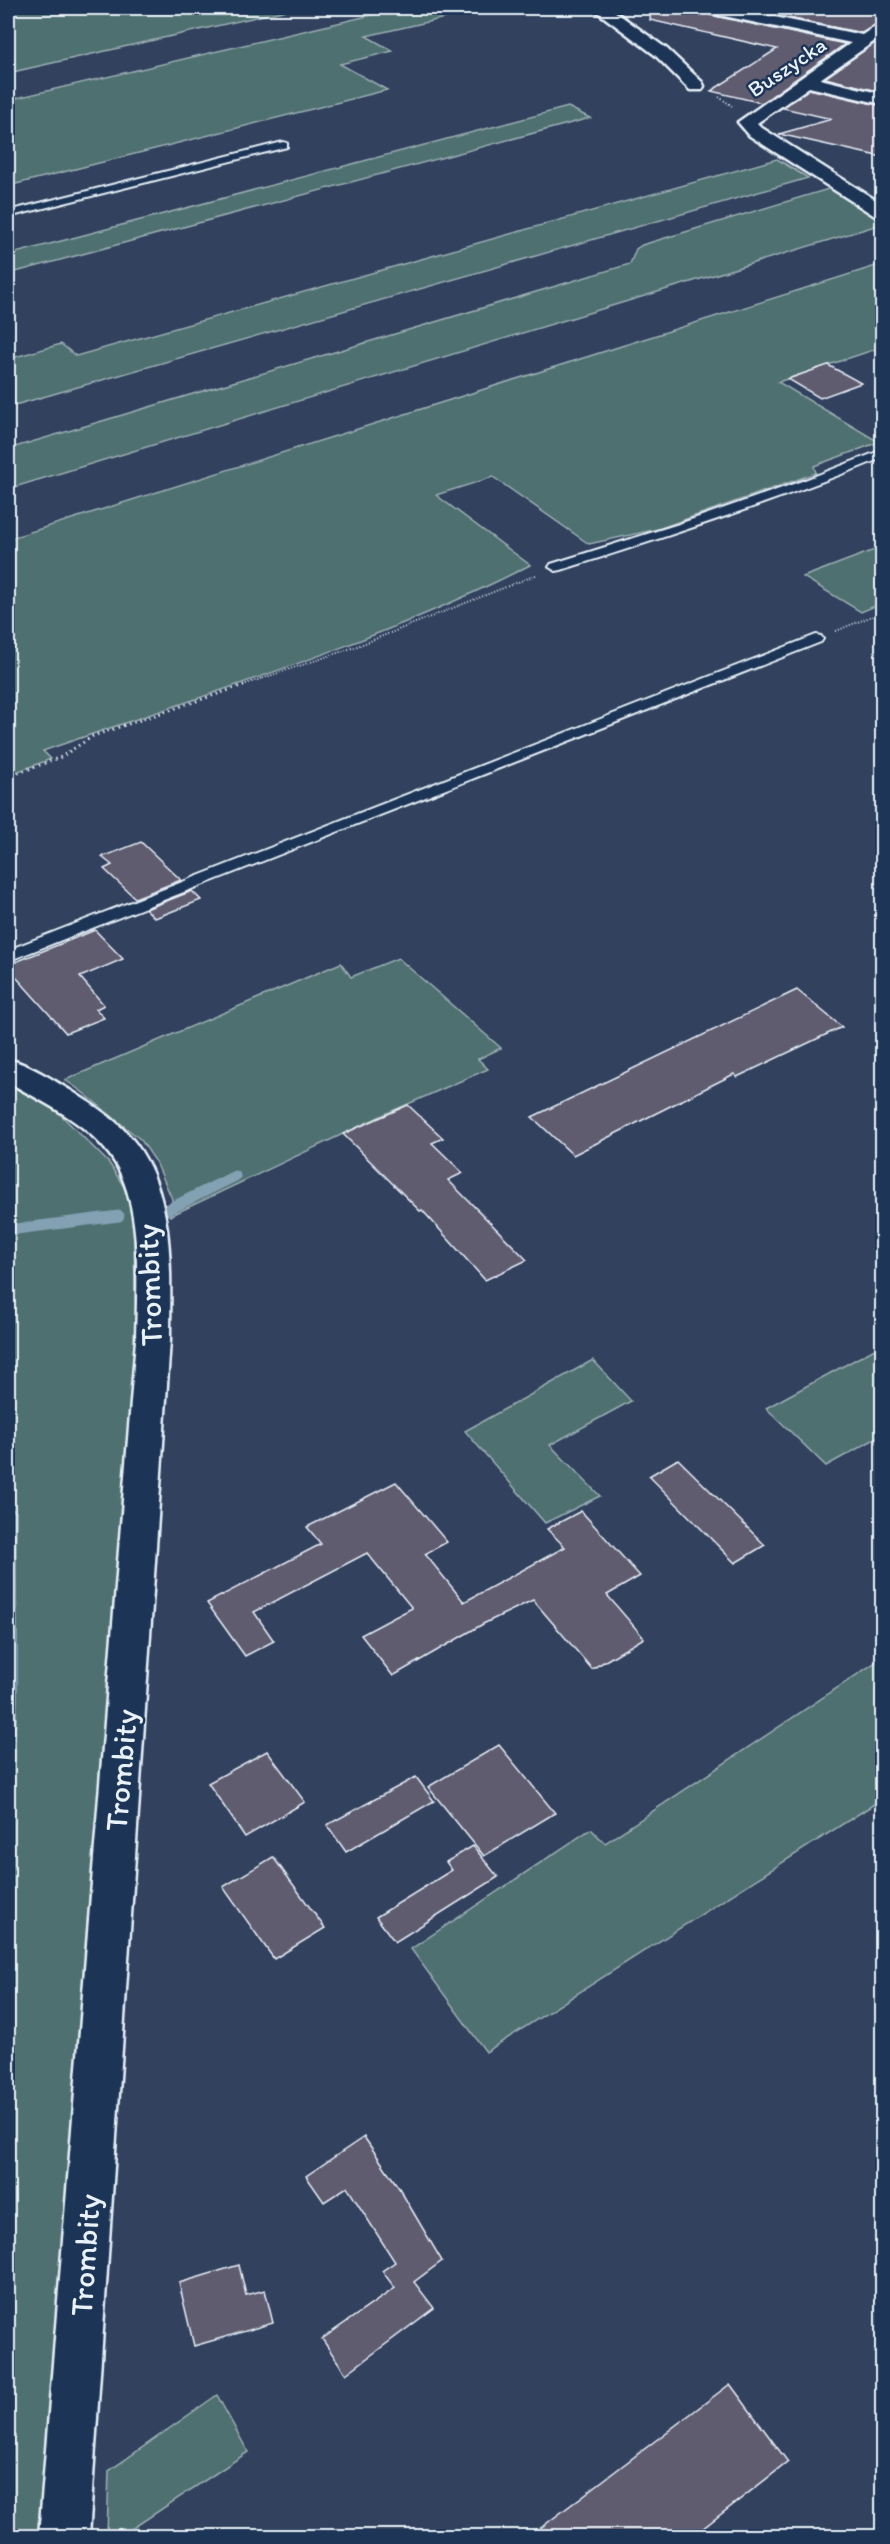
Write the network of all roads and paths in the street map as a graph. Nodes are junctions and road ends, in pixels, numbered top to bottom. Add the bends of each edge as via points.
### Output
1 (600, 8) edge
2 (710, 8) edge
3 (882, 29) edge
4 (866, 40) junction
5 (806, 81) junction
6 (696, 86) joint
7 (882, 99) edge
8 (748, 121) junction
9 (283, 145) dead end
10 (882, 212) edge
11 (8, 214) edge
12 (882, 454) edge
13 (556, 567) joint
14 (882, 612) edge
15 (816, 639) joint
16 (8, 777) edge
17 (8, 956) edge
18 (8, 1069) edge
19 (64, 2536) edge

1 - 6 street via 661,52
2 - 4 street
3 - 4 street, Buszycka
4 - 5 street, Buszycka
5 - 7 street
5 - 8 street, Buszycka
6 - 8 path via 706,89
8 - 10 street via 756,132
9 - 11 lane
12 - 13 lane via 684,527
13 - 16 path via 355,647 93,736 72,752
14 - 15 path
15 - 17 lane
18 - 19 street, Trombity via 110,1134 126,1154 151,1224 153,1340

